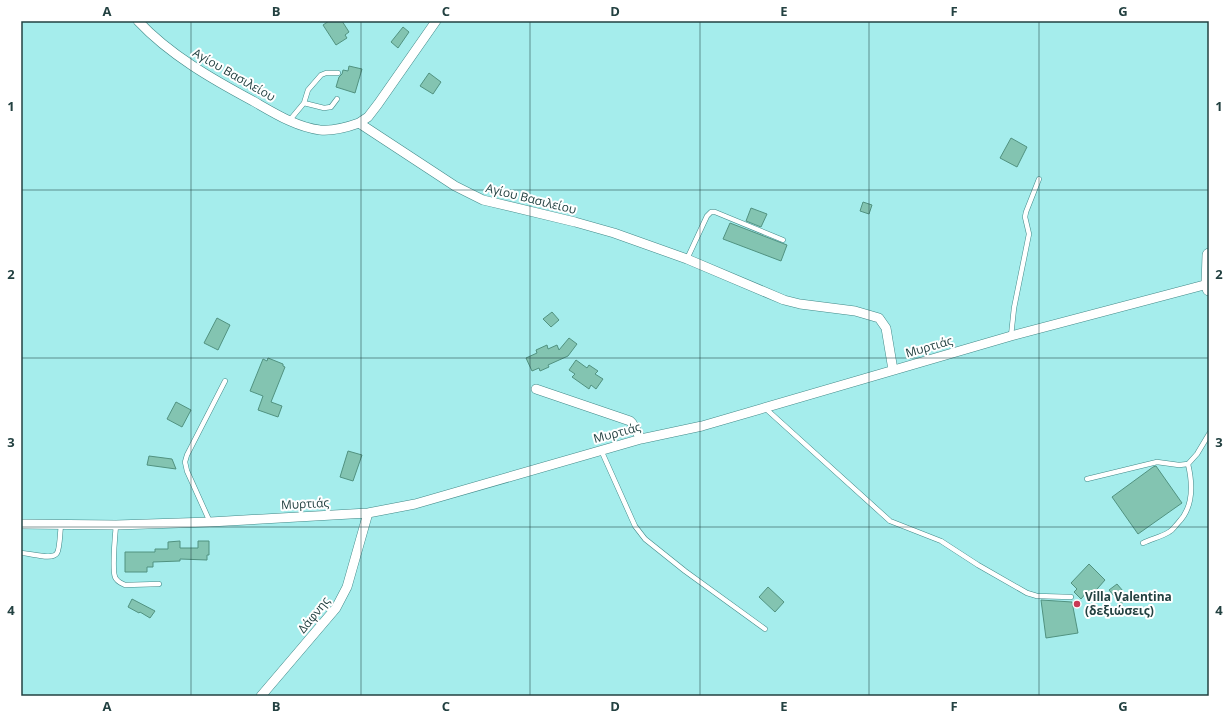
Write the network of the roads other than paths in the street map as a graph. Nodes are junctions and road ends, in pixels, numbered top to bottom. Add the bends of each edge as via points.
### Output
1 (138, 21) edge
2 (436, 21) edge
3 (338, 73) dead end
4 (337, 99) dead end
5 (304, 103) junction
6 (290, 121) junction
7 (359, 123) junction
8 (1039, 179) dead end
9 (783, 240) dead end
10 (1209, 255) edge
11 (687, 260) junction
12 (1208, 287) edge
13 (1011, 336) junction
14 (893, 370) junction
15 (225, 381) dead end
16 (536, 389) dead end
17 (765, 408) junction
18 (1209, 434) edge
19 (641, 439) junction
20 (601, 450) junction
21 (1188, 464) junction
22 (1087, 479) dead end
23 (368, 513) junction
24 (210, 522) junction
25 (21, 524) edge
26 (61, 525) junction
27 (116, 525) junction
28 (1143, 543) dead end
29 (21, 553) edge
30 (159, 584) dead end
31 (1071, 597) dead end
32 (766, 629) dead end
33 (261, 696) edge

1 - 6 street, Αγίου Βασιλείου via 184,60 213,79
2 - 7 street via 378,104 368,117
3 - 5 lane via 321,75 308,90
4 - 5 lane via 331,107 324,108
5 - 6 lane
6 - 7 street, Αγίου Βασιλείου via 322,130
7 - 11 street, Αγίου Βασιλείου via 455,186 483,200 614,233
8 - 13 lane via 1025,217 1029,234
9 - 11 lane via 710,212
10 - 12 main road
11 - 14 street, Αγίου Βασιλείου via 784,300 855,311 879,318 886,328
12 - 13 street, Μυρτιάς
13 - 14 street, Μυρτιάς
14 - 17 street, Μυρτιάς
15 - 24 lane via 185,462 191,482
16 - 19 street via 630,421
17 - 19 street, Μυρτιάς via 702,426
17 - 31 lane via 890,521 941,541 1027,593 1037,596
18 - 21 lane
19 - 20 street, Μυρτιάς
20 - 23 street, Μυρτιάς via 415,504
20 - 32 lane via 635,526 645,539
21 - 22 lane via 1157,462
21 - 28 lane via 1192,480 1191,496 1183,518 1170,532
23 - 24 street, Μυρτιάς
23 - 33 street, Δάφνης via 347,586 336,608
24 - 27 street, Μυρτιάς
25 - 26 street, Μυρτιάς
26 - 27 street, Μυρτιάς
26 - 29 lane via 57,554 49,558
27 - 30 lane via 116,579 125,585

